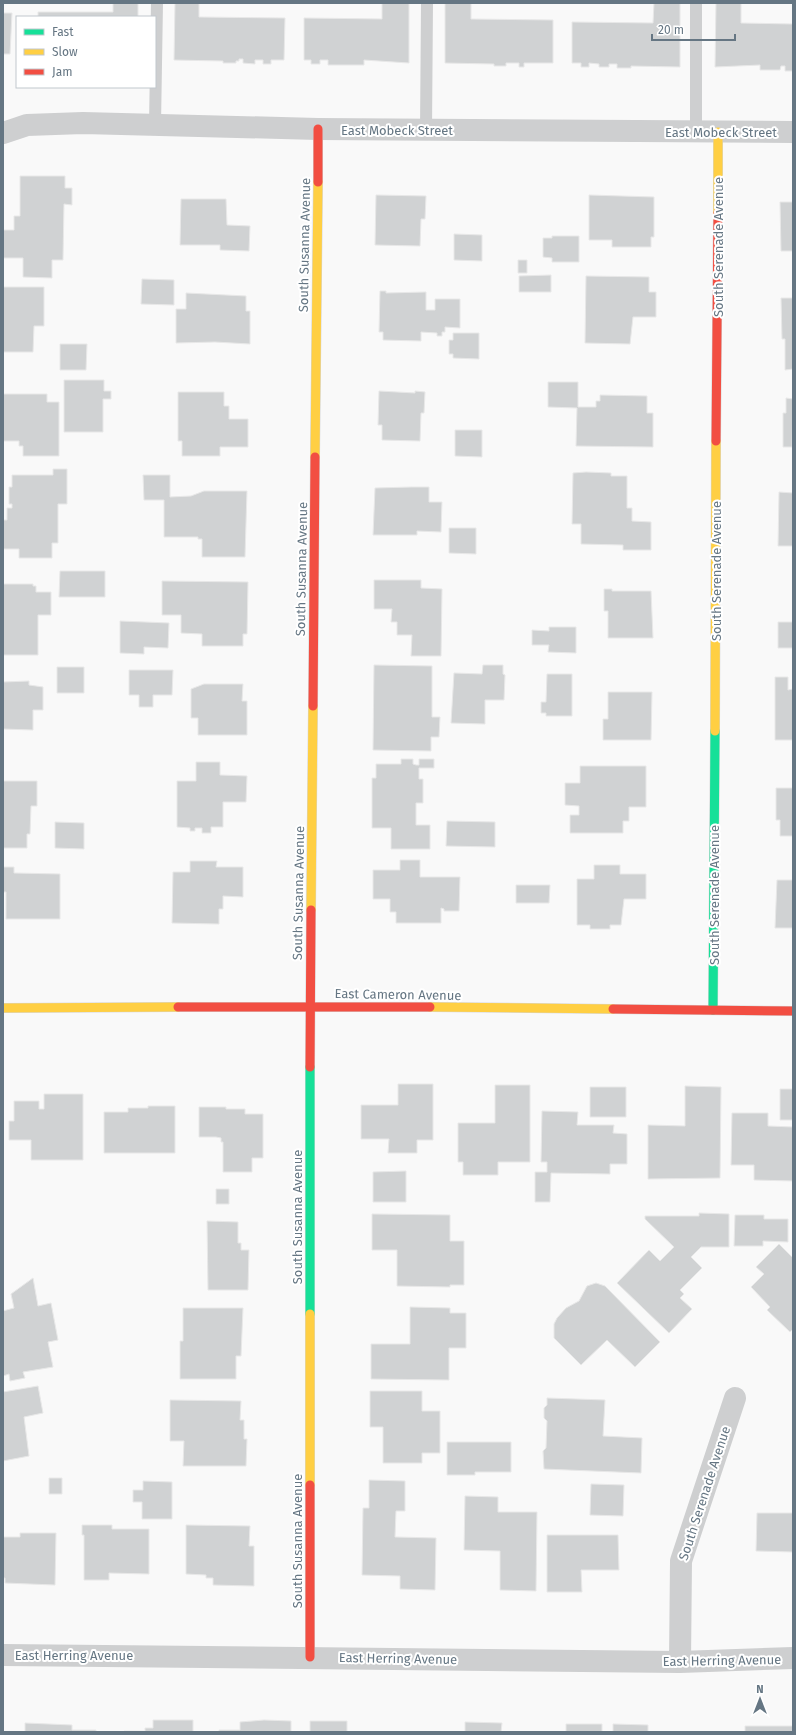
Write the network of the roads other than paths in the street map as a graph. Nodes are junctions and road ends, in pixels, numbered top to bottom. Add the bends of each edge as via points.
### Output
1 (157, 3) edge
2 (427, 3) edge
3 (696, 3) edge
4 (156, 125) junction
5 (318, 129) junction
6 (426, 130) junction
7 (696, 132) junction
8 (718, 132) junction
9 (793, 132) edge
10 (3, 133) edge
11 (310, 1006) junction
12 (3, 1008) edge
13 (713, 1010) junction
14 (793, 1011) edge
15 (735, 1398) dead end
16 (3, 1655) edge
17 (310, 1657) junction
18 (793, 1658) edge
19 (680, 1662) junction

1 - 4 lane
2 - 6 lane
3 - 7 lane
4 - 5 street, East Mobeck Street
4 - 10 street, East Mobeck Street via 27,125
5 - 6 street, East Mobeck Street
5 - 11 street, South Susanna Avenue
6 - 7 street, East Mobeck Street
7 - 8 street, East Mobeck Street
8 - 9 street, East Mobeck Street
8 - 13 street, South Serenade Avenue
11 - 12 street, East Cameron Avenue
11 - 13 street, East Cameron Avenue
11 - 17 street, South Susanna Avenue
13 - 14 street, East Cameron Avenue
15 - 19 street, South Serenade Avenue via 681,1560
16 - 17 street, East Herring Avenue
17 - 19 street, East Herring Avenue
18 - 19 street, East Herring Avenue

